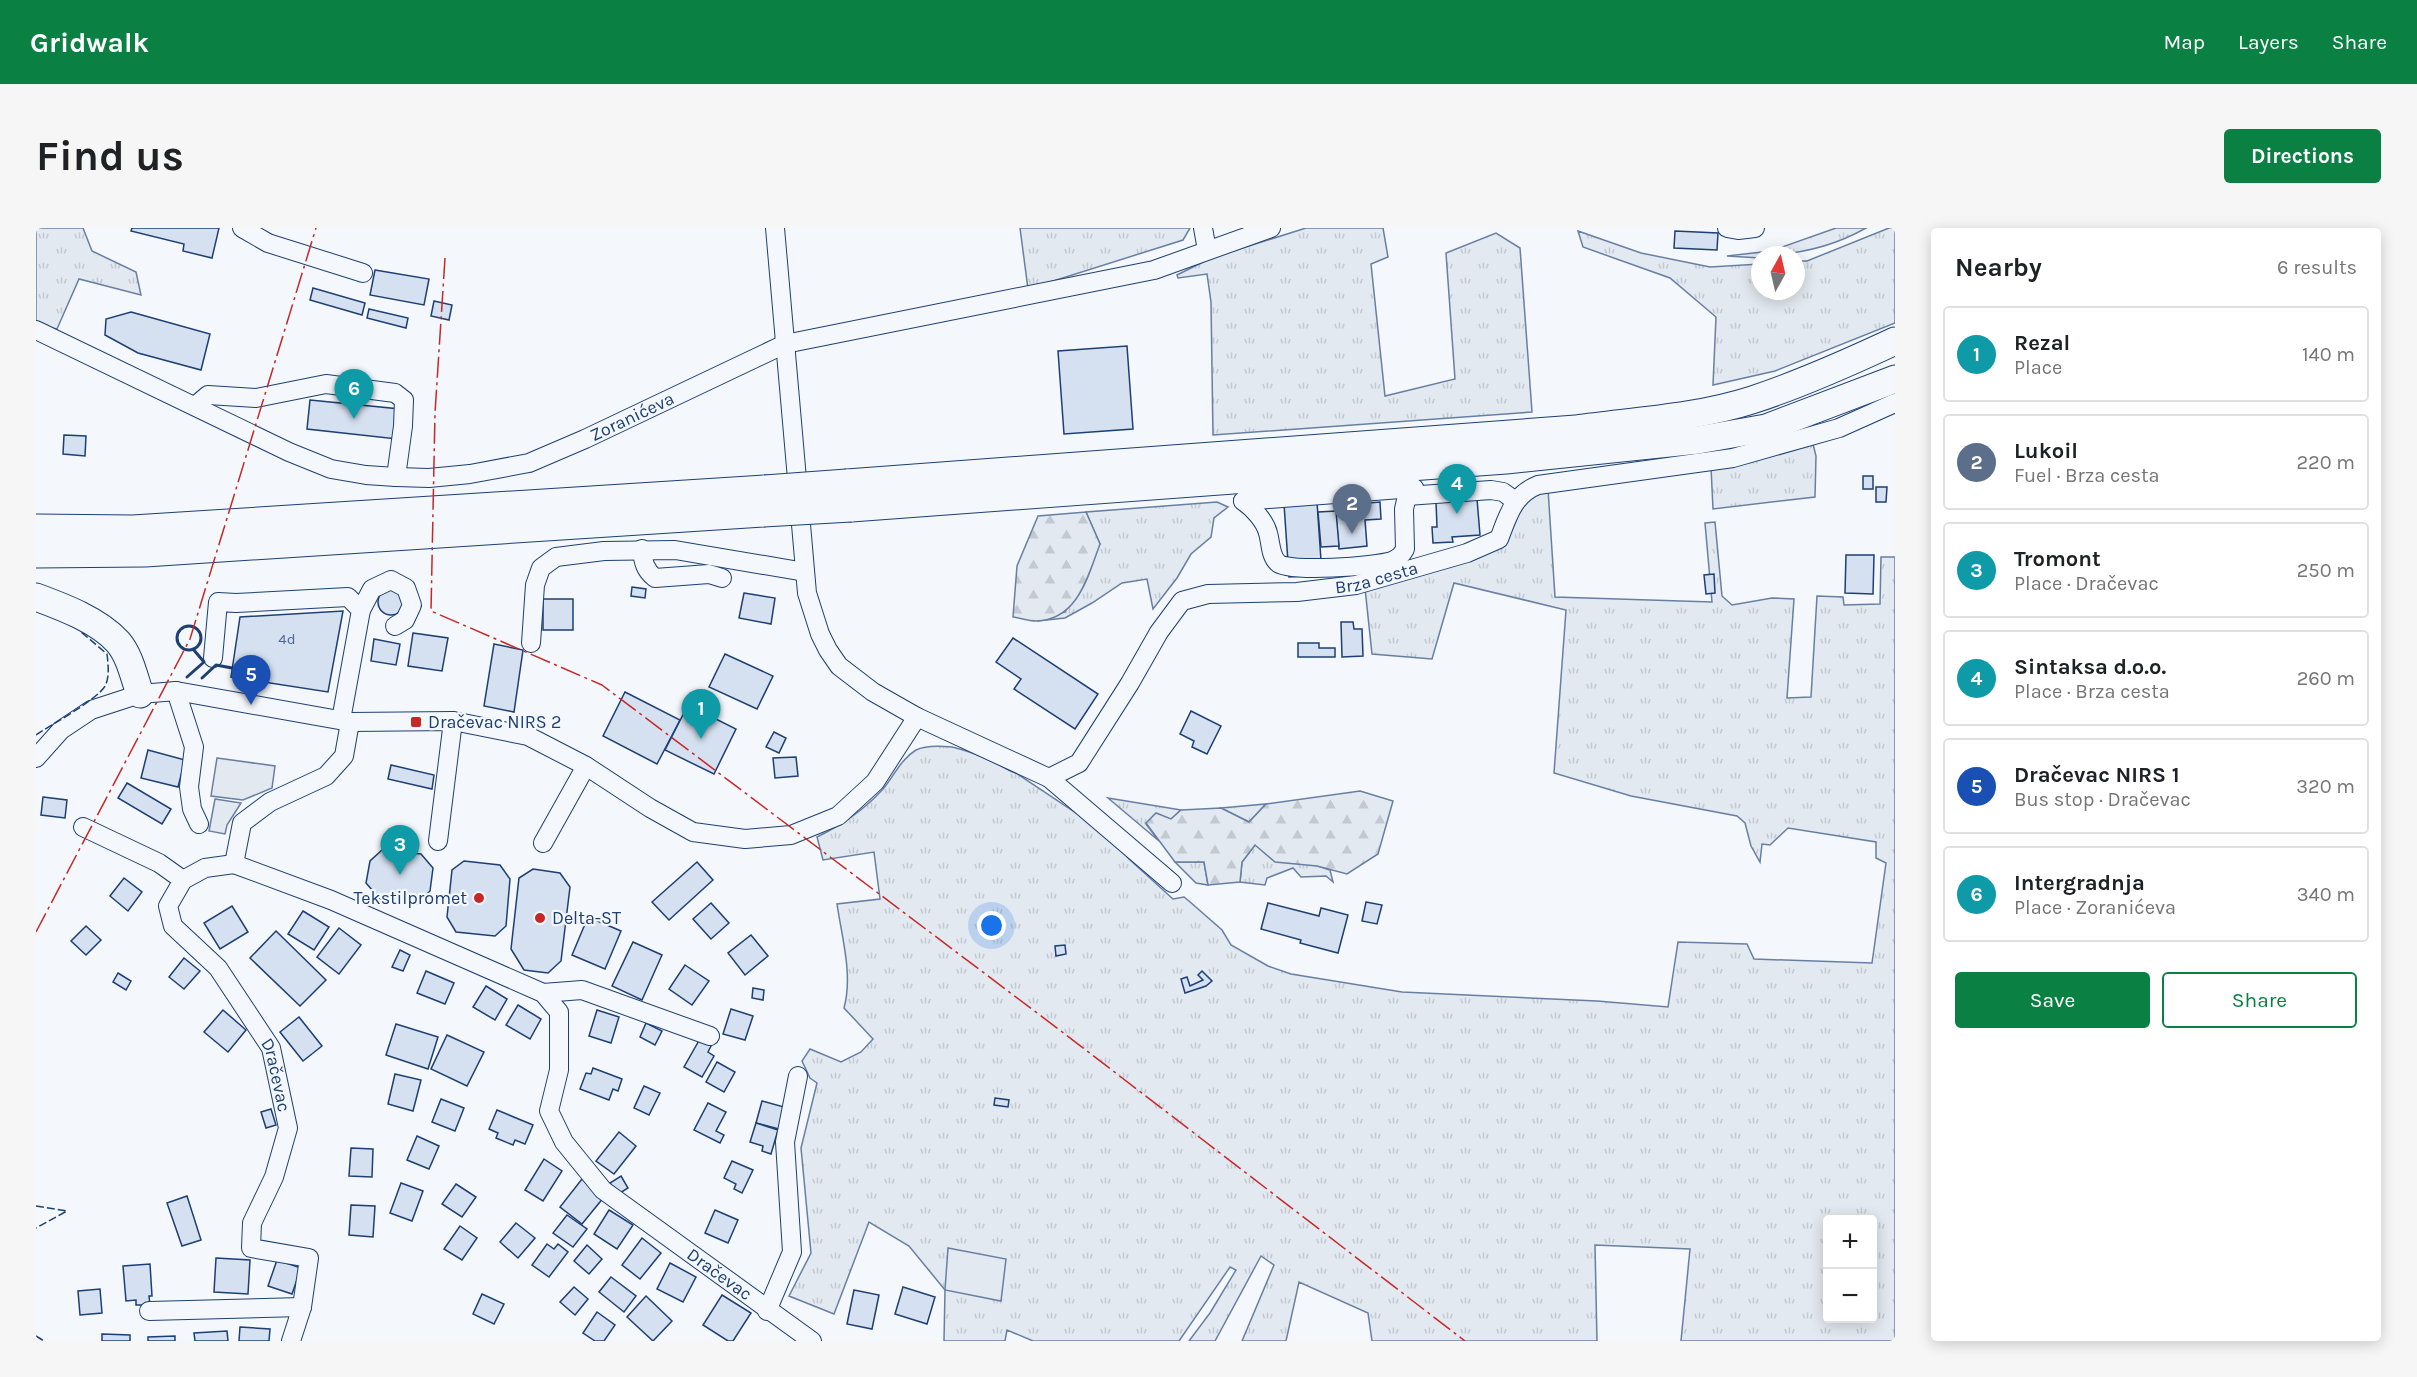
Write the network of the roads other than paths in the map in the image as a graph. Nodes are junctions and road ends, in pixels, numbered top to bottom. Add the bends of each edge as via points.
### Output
1 (242, 228) edge
2 (775, 228) edge
3 (1203, 228) edge
4 (1271, 228) edge
5 (1727, 228) edge
6 (1755, 228) edge
7 (1207, 250) junction
8 (363, 273) dead end
9 (36, 330) edge
10 (1895, 341) edge
11 (785, 344) junction
12 (1895, 379) edge
13 (1895, 403) edge
14 (195, 406) junction
15 (1506, 460) junction
16 (396, 477) junction
17 (1176, 485) junction
18 (1410, 492) junction
19 (849, 495) junction
20 (1514, 500) junction
21 (764, 501) junction
22 (1243, 501) junction
23 (36, 528) edge
24 (642, 549) junction
25 (36, 554) edge
26 (1404, 563) junction
27 (805, 572) junction
28 (722, 578) dead end
29 (36, 597) edge
30 (361, 610) junction
31 (395, 627) dead end
32 (531, 644) dead end
33 (213, 658) dead end
34 (176, 691) junction
35 (140, 694) junction
36 (917, 717) junction
37 (345, 721) junction
38 (453, 722) junction
39 (36, 758) edge
40 (586, 766) junction
41 (1049, 778) junction
42 (199, 824) dead end
43 (83, 827) dead end
44 (438, 841) dead end
45 (543, 843) dead end
46 (234, 864) junction
47 (183, 880) junction
48 (1172, 883) dead end
49 (543, 993) junction
50 (710, 1036) dead end
51 (798, 1076) dead end
52 (302, 1307) junction
53 (149, 1311) dead end
54 (767, 1311) junction
55 (291, 1341) edge
56 (812, 1341) edge

1 - 8 street via 268,243
2 - 11 street
3 - 7 street
4 - 7 street, Zoranićeva
5 - 6 street
7 - 11 street, Zoranićeva via 1154,270
9 - 14 street, Zoranićeva
10 - 19 highway via 1825,374 1750,401 1690,414 1576,429
11 - 16 street, Zoranićeva via 529,463 470,474
11 - 27 street
12 - 15 highway via 1766,428 1698,440
13 - 20 street via 1839,428 1733,458 1538,485
14 - 16 street, Zoranićeva via 331,469
14 - 16 street via 208,396 256,398 326,384 395,393 404,400
15 - 17 highway
15 - 18 highway via 1484,477 1424,482
17 - 19 highway
17 - 22 highway via 1194,495 1227,494
18 - 20 street via 1491,490
18 - 22 street
18 - 26 street via 1404,509
19 - 21 highway, bridge
20 - 26 street, Brza cesta via 1500,539 1467,554
21 - 23 highway via 133,529
21 - 25 highway via 145,553
22 - 26 street via 1268,530 1273,555 1287,568
24 - 27 street via 675,550
24 - 28 street via 643,562 655,578 709,574
24 - 32 street via 556,557 540,568
26 - 41 street, Brza cesta via 1356,585 1297,592 1208,594 1182,602 1159,632 1079,763
27 - 36 street via 820,634 839,666 873,692
29 - 35 highway via 95,625 118,643
30 - 31 street via 372,589 391,580 406,588 412,605 405,620
30 - 33 street via 348,597 218,602
30 - 37 street
34 - 35 street
34 - 37 street
34 - 42 street via 194,747 189,787
35 - 39 street via 91,710 61,730
36 - 40 street via 875,782 838,816 791,836 745,839 693,832
36 - 41 street
37 - 38 street
37 - 46 street via 344,756 326,776 270,802 242,823
38 - 40 street via 528,736
38 - 44 street
40 - 45 street
41 - 48 street
43 - 47 street via 159,863
46 - 47 street via 205,868
46 - 49 street via 331,900
47 - 52 street, Dračevac via 168,906 173,926 218,968 271,1048 288,1128 274,1177 252,1223 251,1248 309,1258
49 - 50 street via 582,990
49 - 54 street, Dračevac via 559,1012 559,1070 549,1111 564,1142 603,1190
51 - 54 street via 784,1142 792,1252
52 - 53 street
52 - 55 street, Dračevac
54 - 56 street, Dračevac

